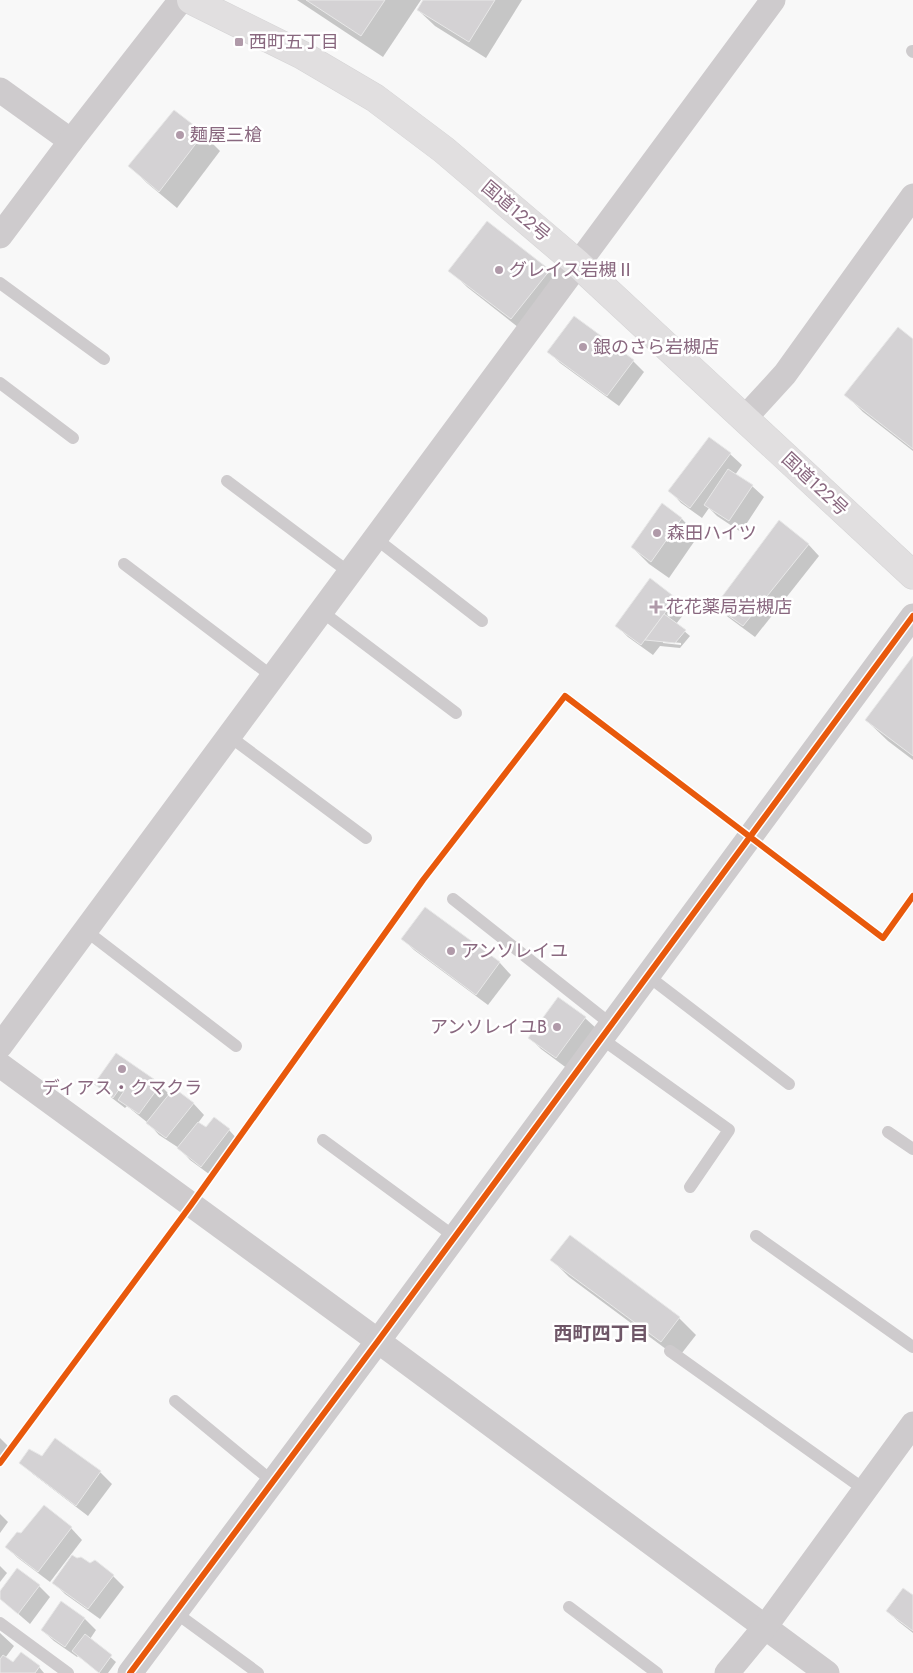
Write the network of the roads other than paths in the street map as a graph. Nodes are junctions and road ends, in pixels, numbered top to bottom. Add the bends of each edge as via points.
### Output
1 (181, 0) edge
2 (191, 0) edge
3 (773, 0) edge
4 (0, 90) edge
5 (71, 140) junction
6 (910, 206) edge
7 (0, 236) edge
8 (578, 264) junction
9 (0, 283) edge
10 (104, 359) dead end
11 (0, 383) edge
12 (742, 415) junction
13 (73, 438) dead end
14 (227, 480) dead end
15 (375, 538) junction
16 (124, 564) dead end
17 (350, 573) junction
18 (913, 575) edge
19 (321, 612) junction
20 (913, 616) edge
21 (482, 621) dead end
22 (273, 677) junction
23 (456, 713) dead end
24 (229, 736) junction
25 (366, 838) dead end
26 (452, 899) dead end
27 (85, 930) junction
28 (648, 976) junction
29 (607, 1032) junction
30 (0, 1046) edge
31 (236, 1046) dead end
32 (0, 1065) edge
33 (789, 1084) dead end
34 (888, 1132) dead end
35 (323, 1140) dead end
36 (913, 1149) edge
37 (690, 1187) dead end
38 (756, 1236) dead end
39 (455, 1237) junction
40 (378, 1341) junction
41 (913, 1347) edge
42 (670, 1351) dead end
43 (175, 1400) dead end
44 (909, 1438) edge
45 (273, 1482) junction
46 (865, 1490) junction
47 (569, 1607) dead end
48 (176, 1613) junction
49 (0, 1623) edge
50 (766, 1627) junction
51 (68, 1673) edge
52 (130, 1673) edge
53 (258, 1673) edge
54 (657, 1673) edge
55 (727, 1673) edge
56 (827, 1673) edge

1 - 5 street
2 - 8 highway, 国道122号 via 302,54 376,98 444,150
3 - 8 street
4 - 5 street
5 - 7 street
6 - 12 street via 785,374 753,409
8 - 12 highway, 国道122号
8 - 15 street
9 - 10 lane
11 - 13 lane
12 - 18 highway, 国道122号
14 - 17 lane
15 - 17 street
15 - 21 lane
16 - 22 lane
17 - 19 street
19 - 22 street
19 - 23 lane
20 - 28 street
22 - 24 street
24 - 25 lane
24 - 27 street
26 - 29 lane
27 - 30 street
27 - 31 lane
28 - 29 street
28 - 33 lane
29 - 37 lane via 729,1130
29 - 39 street
32 - 40 street
34 - 36 lane
35 - 39 lane
38 - 41 lane
39 - 40 street
40 - 45 street
40 - 50 street
42 - 46 lane
43 - 45 lane
44 - 46 street
45 - 48 street
46 - 50 street
47 - 54 lane
48 - 52 street
48 - 53 lane
49 - 51 lane
50 - 55 street
50 - 56 street

